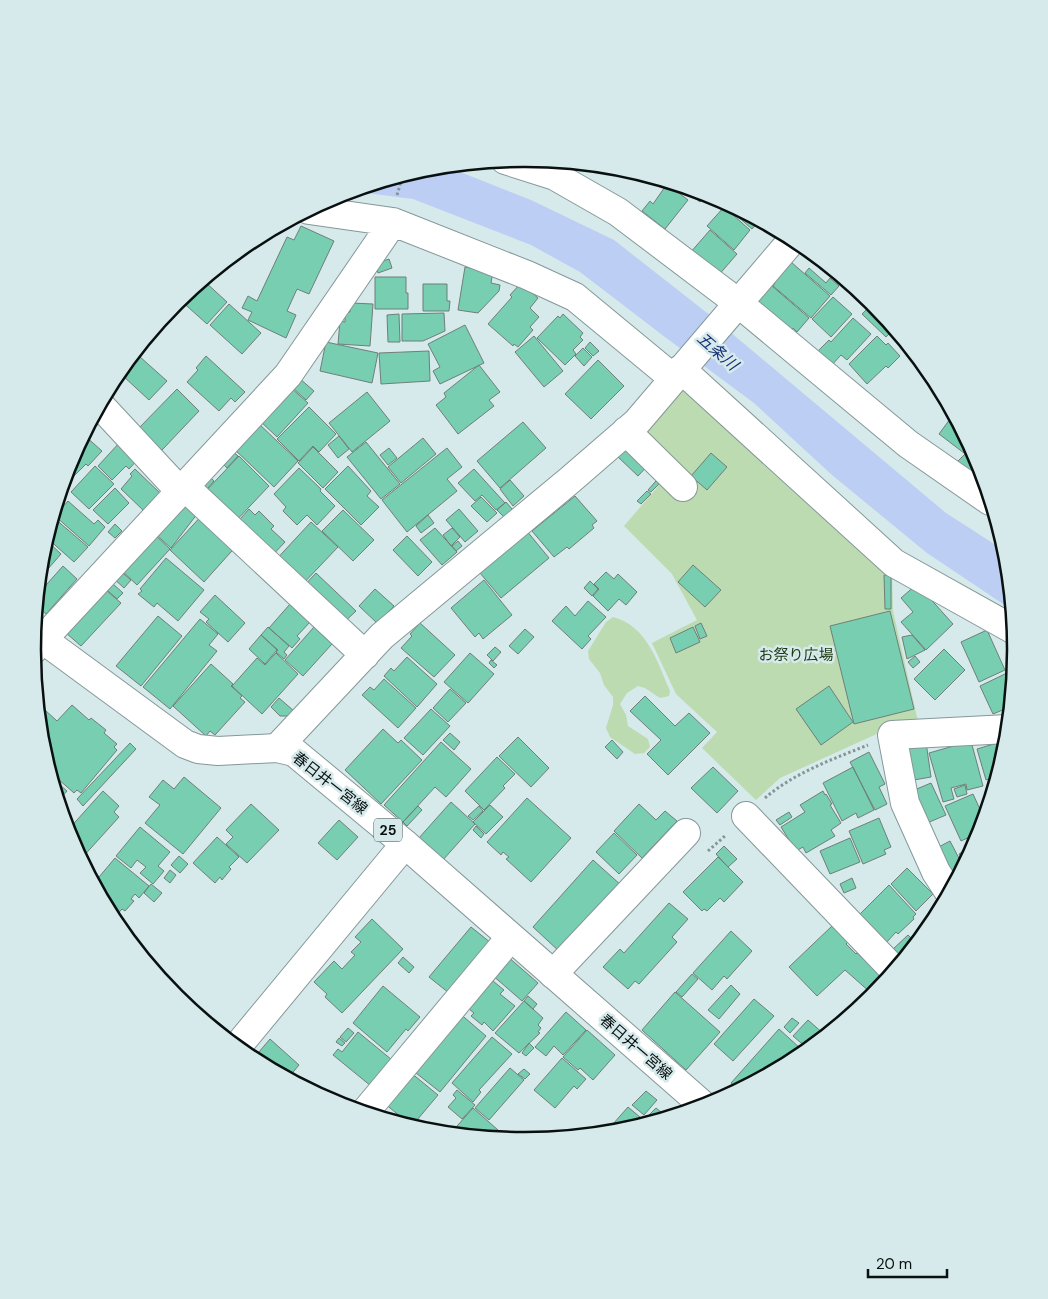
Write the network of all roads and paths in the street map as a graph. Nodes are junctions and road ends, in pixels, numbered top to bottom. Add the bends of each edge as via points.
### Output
1 (527, 167) edge
2 (321, 212) edge
3 (392, 222) junction
4 (788, 245) edge
5 (737, 302) junction
6 (677, 374) junction
7 (105, 410) edge
8 (626, 431) junction
9 (683, 487) dead end
10 (182, 489) junction
11 (982, 496) edge
12 (1006, 626) edge
13 (41, 635) edge
14 (41, 645) edge
15 (365, 655) junction
16 (1000, 729) edge
17 (892, 735) junction
18 (278, 748) junction
19 (746, 816) junction
20 (686, 832) dead end
21 (405, 844) junction
22 (706, 854) dead end
23 (945, 886) edge
24 (510, 938) junction
25 (889, 965) edge
26 (552, 974) junction
27 (242, 1041) edge
28 (697, 1100) edge
29 (369, 1107) edge

1 - 5 street via 555,176 618,212
2 - 3 street
3 - 6 street via 575,297
3 - 10 street via 288,375
4 - 5 street
5 - 6 street
5 - 11 street via 908,444
6 - 8 street
6 - 12 street via 894,562
7 - 10 street
8 - 9 street
8 - 15 street via 382,636
10 - 13 street
10 - 15 street
14 - 18 street, 春日井一宮線 / 25 via 198,750
15 - 18 street
16 - 17 street
17 - 19 path via 823,763 777,788
17 - 23 street via 905,803
18 - 21 street, 春日井一宮線 / 25 via 294,752
19 - 22 path
19 - 25 street
20 - 26 street
21 - 24 street, 春日井一宮線 / 25
21 - 27 street
24 - 26 street, 春日井一宮線 / 25
24 - 29 street
26 - 28 street, 春日井一宮線 / 25

